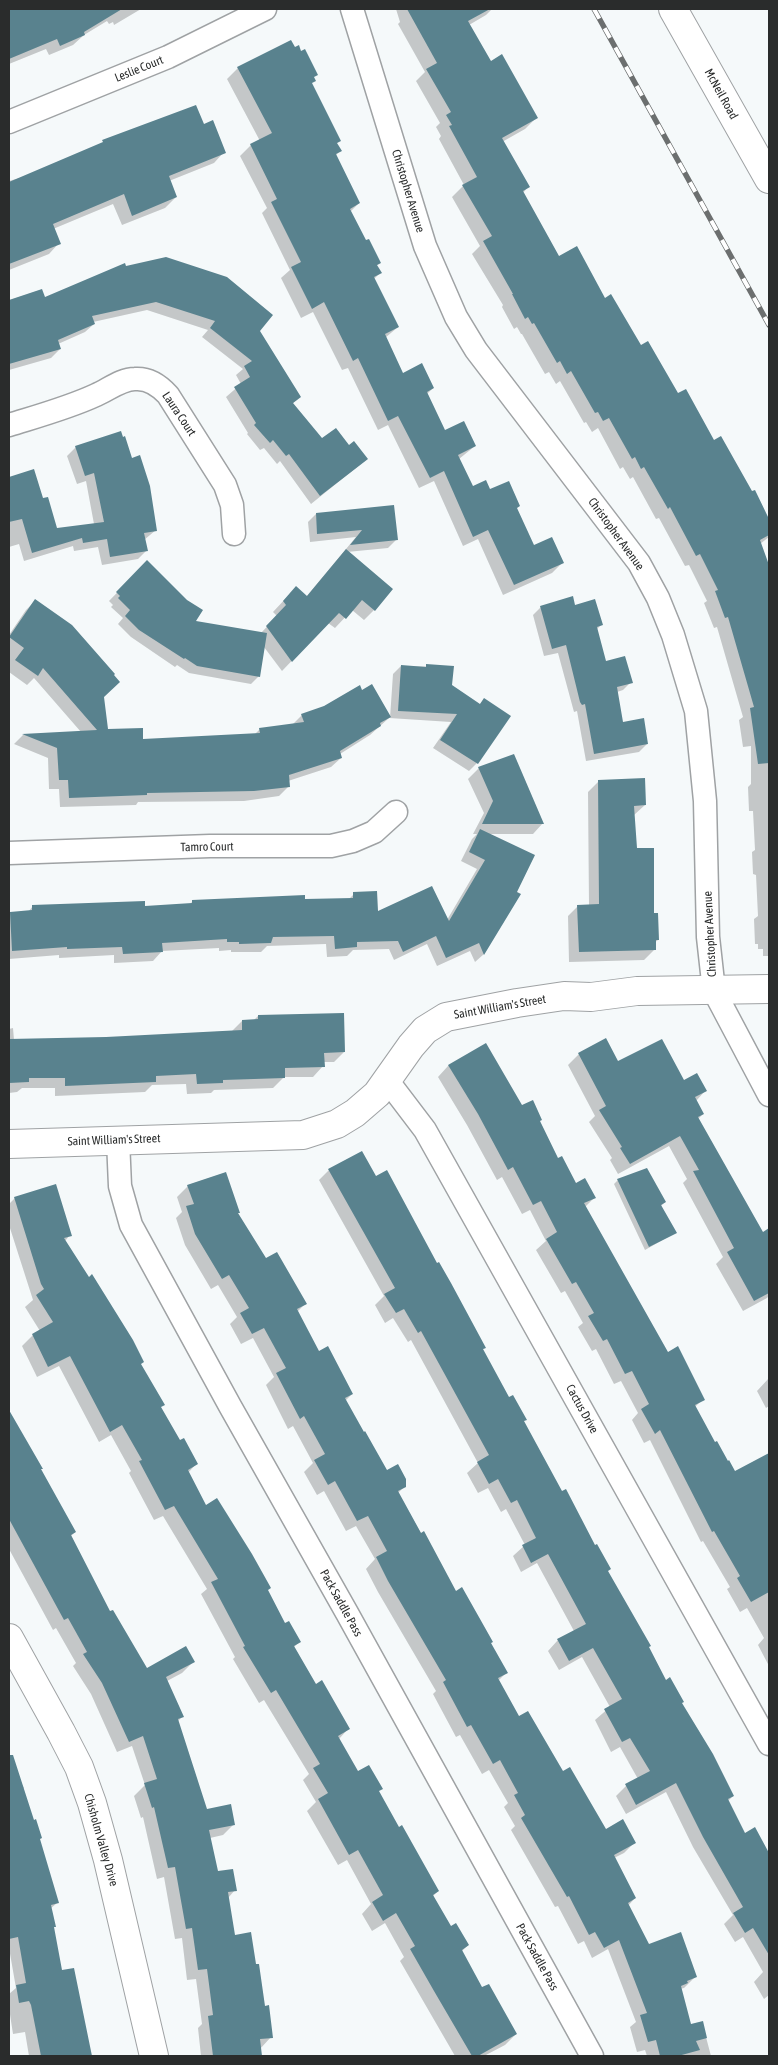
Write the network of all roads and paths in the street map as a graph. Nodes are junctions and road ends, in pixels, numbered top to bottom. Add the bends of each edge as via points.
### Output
1 (265, 9) edge
2 (352, 9) edge
3 (673, 9) edge
4 (9, 122) edge
5 (769, 179) edge
6 (9, 425) edge
7 (234, 534) dead end
8 (396, 812) dead end
9 (9, 853) edge
10 (769, 989) edge
11 (714, 991) junction
12 (387, 1080) junction
13 (769, 1095) edge
14 (118, 1140) junction
15 (9, 1144) edge
16 (9, 1638) edge
17 (769, 1744) edge
18 (154, 2056) edge
19 (592, 2056) edge

1 - 4 street, Leslie Court via 168,57
2 - 11 street, Christopher Avenue via 425,246 456,316 476,350 639,564 673,635 688,680 699,730 705,801 708,937
3 - 5 street, McNeil Road
6 - 7 street, Laura Court via 96,396 124,381 148,380 168,395 225,485 232,505
8 - 9 street, Tamro Court via 374,832 331,846 210,846
10 - 11 street, Saint William's Street
11 - 12 street, Saint William's Street via 637,991 591,997 564,996 446,1017 425,1030
11 - 13 street, Christopher Avenue
12 - 14 street, Saint William's Street via 377,1094 355,1113 337,1124 303,1135
12 - 17 street, Cactus Drive via 425,1130
14 - 15 street, Saint William's Street
14 - 19 street, Pack Saddle Pass via 120,1186 131,1225
16 - 18 street, Chisholm Valley Drive via 79,1767 92,1803

